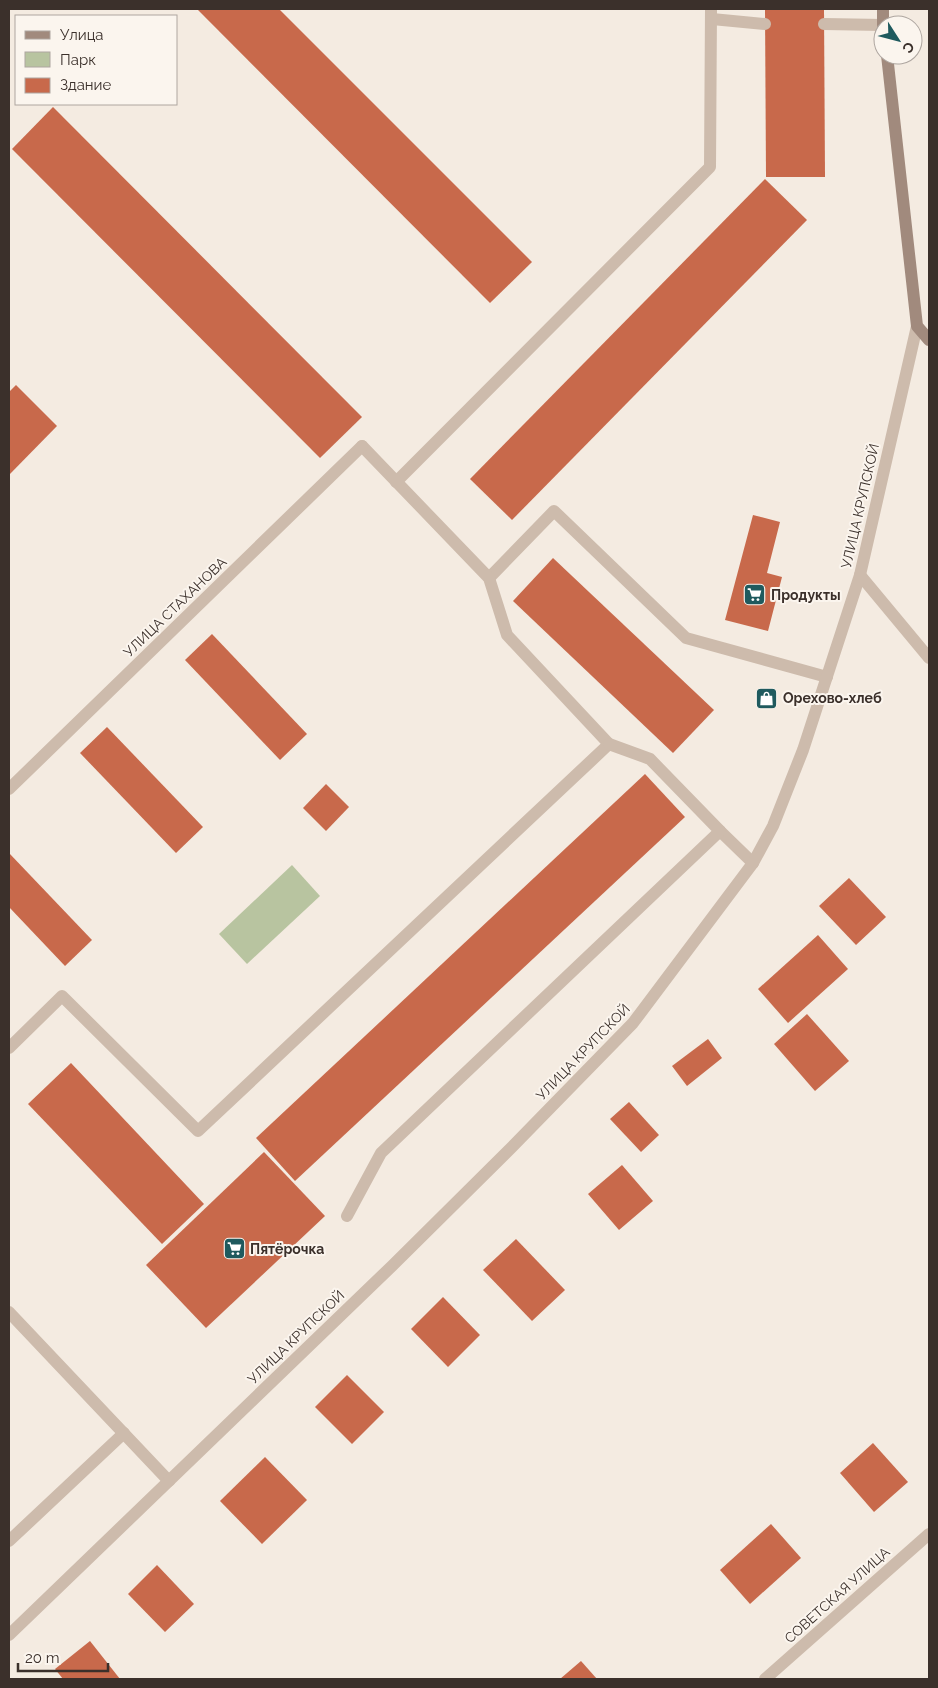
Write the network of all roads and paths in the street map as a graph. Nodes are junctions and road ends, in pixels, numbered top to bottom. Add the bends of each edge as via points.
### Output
1 (712, 14) edge
2 (765, 24) dead end
3 (824, 24) dead end
4 (873, 25) edge
5 (888, 65) edge
6 (917, 326) junction
7 (929, 340) edge
8 (396, 482) junction
9 (860, 575) junction
10 (489, 578) junction
11 (929, 658) edge
12 (827, 677) junction
13 (609, 744) junction
14 (9, 788) edge
15 (720, 831) junction
16 (753, 863) junction
17 (9, 1048) edge
18 (347, 1216) dead end
19 (9, 1312) edge
20 (124, 1433) junction
21 (169, 1481) junction
22 (929, 1534) edge
23 (9, 1541) edge
24 (9, 1635) edge
25 (765, 1679) edge

1 - 2 street
1 - 8 street via 710,167
3 - 4 street
5 - 6 main road
6 - 7 main road
6 - 9 street, УЛИЦА КРУПСКОЙ
8 - 10 street
8 - 14 street, УЛИЦА СТАХАНОВА via 362,446
9 - 11 street
9 - 12 street, УЛИЦА КРУПСКОЙ
10 - 12 street via 554,511 686,638
10 - 13 street via 507,635
12 - 16 street, УЛИЦА КРУПСКОЙ via 773,826
13 - 15 street via 650,759
13 - 17 street via 198,1131 62,996
15 - 16 street
15 - 18 street via 382,1153
16 - 21 street, УЛИЦА КРУПСКОЙ via 633,1023 512,1146
19 - 20 street
20 - 21 street
20 - 23 street
21 - 24 street, УЛИЦА КРУПСКОЙ
22 - 25 street, СОВЕТСКАЯ УЛИЦА

